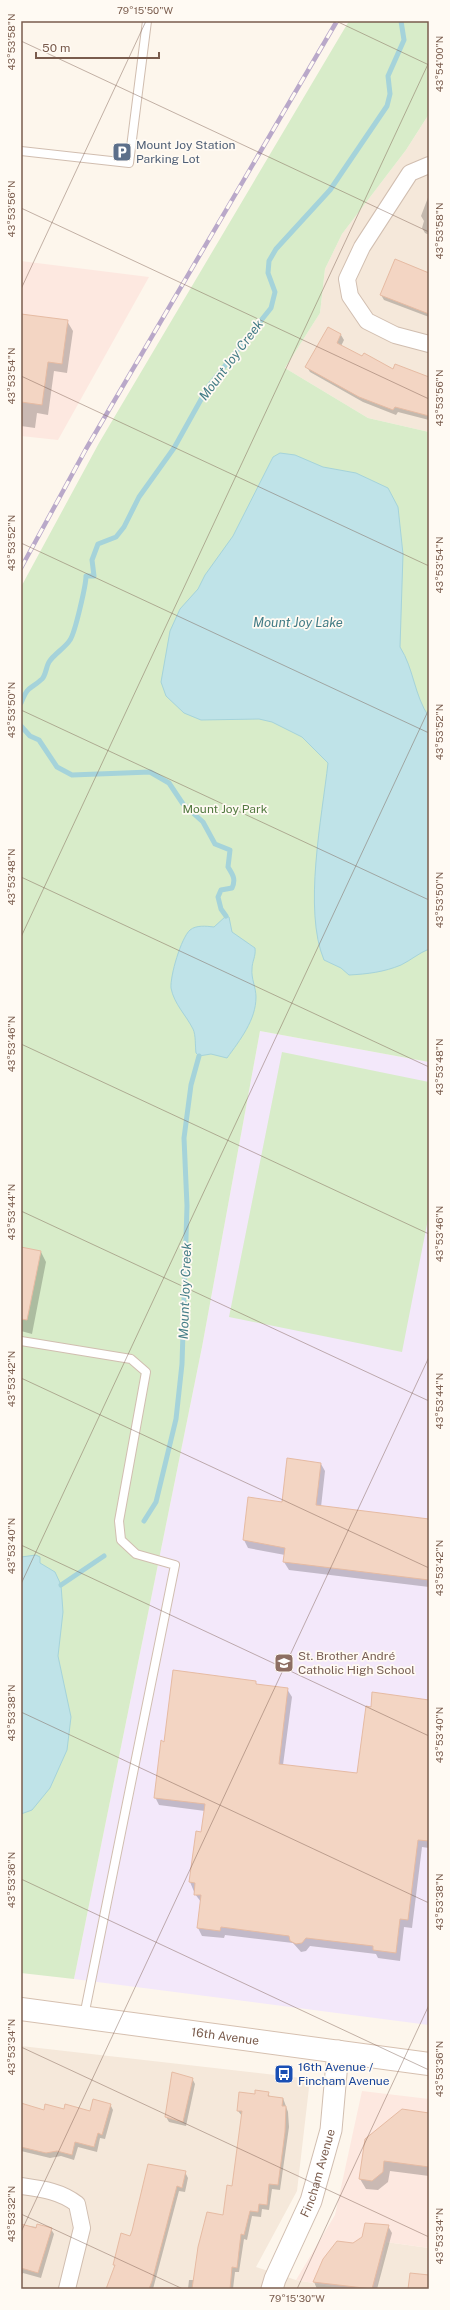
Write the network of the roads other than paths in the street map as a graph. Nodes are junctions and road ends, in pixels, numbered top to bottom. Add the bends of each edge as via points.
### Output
1 (147, 21) edge
2 (21, 152) edge
3 (429, 165) edge
4 (429, 344) edge
5 (21, 1341) edge
6 (21, 2009) edge
7 (84, 2017) junction
8 (338, 2050) junction
9 (429, 2064) edge
10 (21, 2186) edge
11 (67, 2289) edge
12 (272, 2289) edge

1 - 2 lane via 129,163
3 - 4 street via 410,173 362,247 347,279 350,296 367,321 395,334
5 - 7 lane via 131,1358 146,1372 119,1521 121,1540 136,1554 175,1565
6 - 7 main road, 16th Avenue
7 - 8 main road, 16th Avenue
8 - 9 main road, 16th Avenue
8 - 12 street, Fincham Avenue via 331,2130 311,2201
10 - 11 street via 68,2196 77,2204 82,2228

